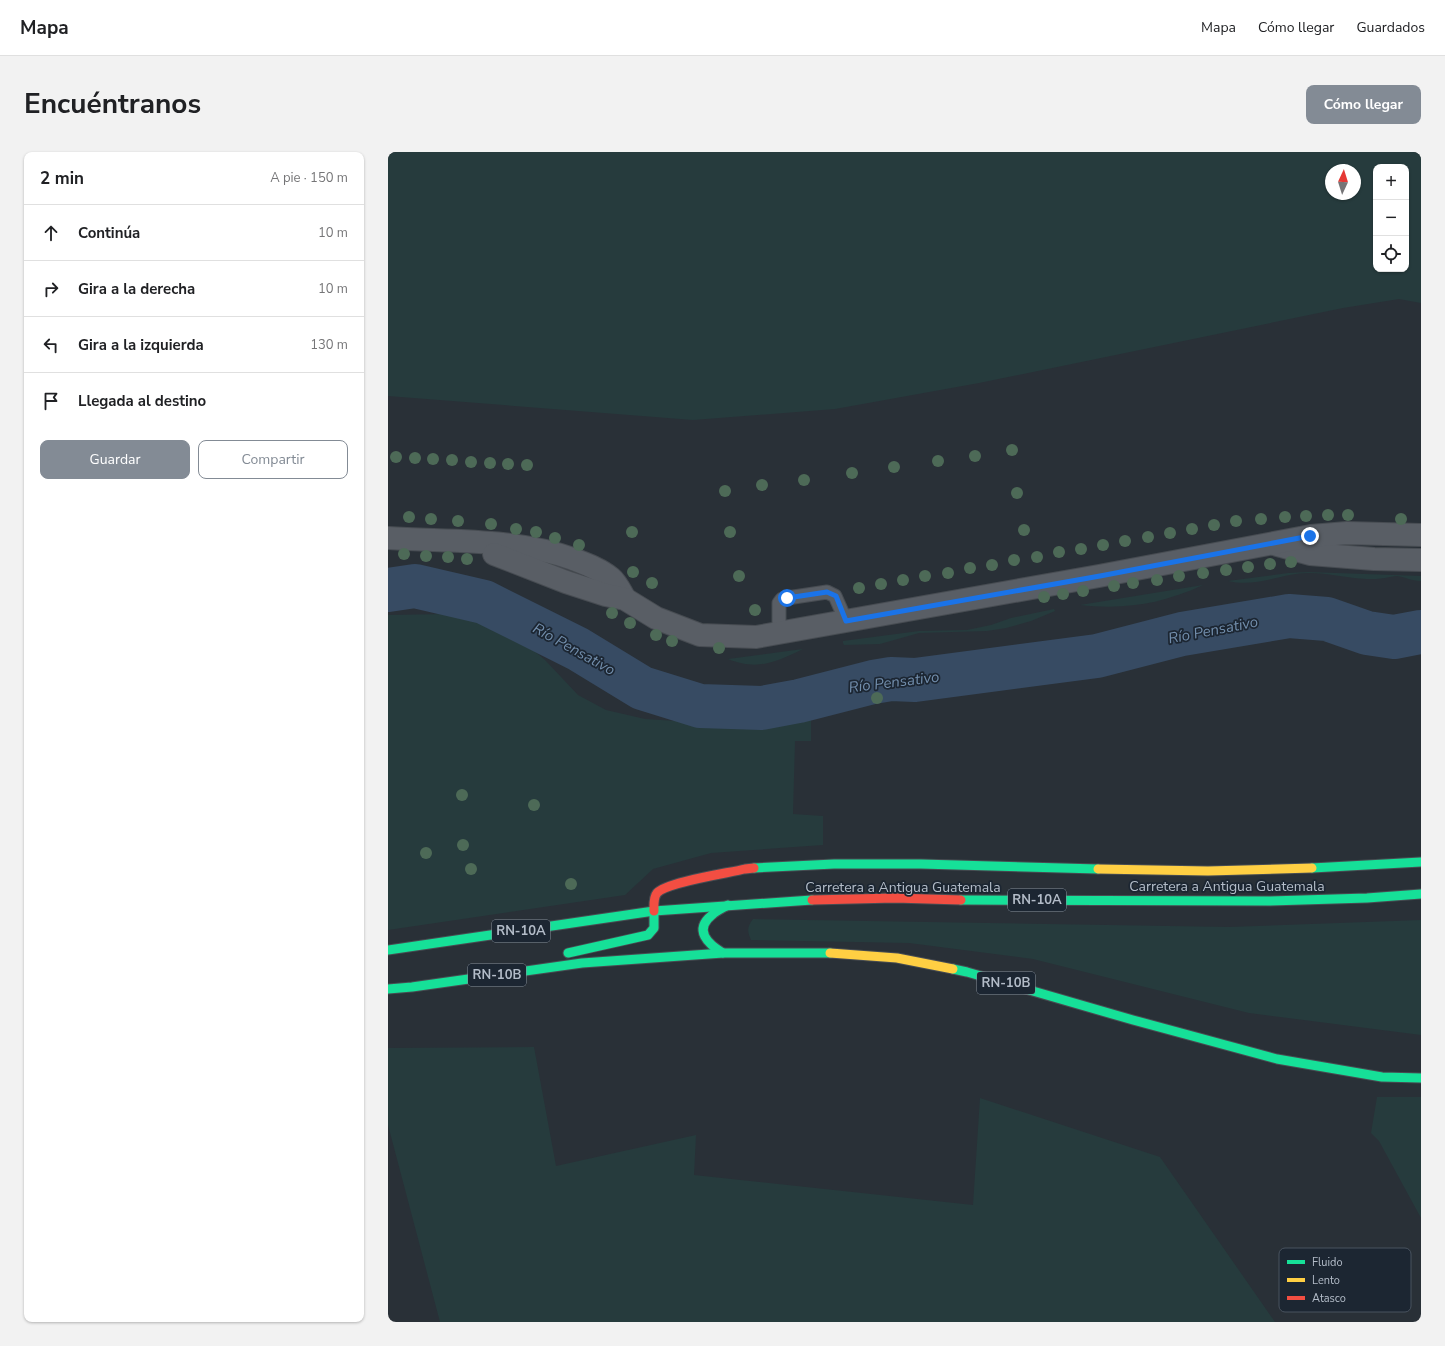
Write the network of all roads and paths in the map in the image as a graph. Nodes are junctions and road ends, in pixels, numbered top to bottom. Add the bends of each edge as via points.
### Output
1 (1421, 535) edge
2 (388, 538) edge
3 (434, 541) junction
4 (1272, 543) junction
5 (494, 554) junction
6 (1421, 560) edge
7 (613, 579) junction
8 (625, 599) junction
9 (846, 621) junction
10 (779, 633) junction
11 (1421, 862) edge
12 (1421, 894) edge
13 (728, 905) junction
14 (654, 911) junction
15 (388, 950) edge
16 (723, 953) junction
17 (560, 955) dead end
18 (546, 959) dead end
19 (512, 973) junction
20 (388, 989) edge
21 (1421, 1078) edge

1 - 4 street via 1347,533
2 - 3 street
3 - 5 street
3 - 7 street via 495,543 540,549 584,563
4 - 6 street via 1310,554
4 - 9 street
5 - 7 street via 560,568 599,584 610,584
5 - 8 street via 566,582
7 - 8 street
8 - 10 street via 656,618 700,635 756,637
9 - 10 street
9 - 10 lane via 836,596 827,592 787,598 779,603
11 - 14 main road via 1208,871 921,864 834,864 745,869 661,889 656,894
12 - 13 main road, Carretera a Antigua Guatemala / RN-10A via 1270,901 895,898 823,899
13 - 14 main road, Carretera a Antigua Guatemala / RN-10A
13 - 16 main road via 708,917 703,933 710,946
14 - 15 main road, Carretera a Antigua Guatemala / RN-10A
14 - 17 main road via 654,928 648,935
16 - 19 main road, RN-10B via 582,963
16 - 21 main road, RN-10B via 827,953 897,958 967,972 1277,1059 1382,1077
18 - 19 main road
19 - 20 main road, RN-10B

